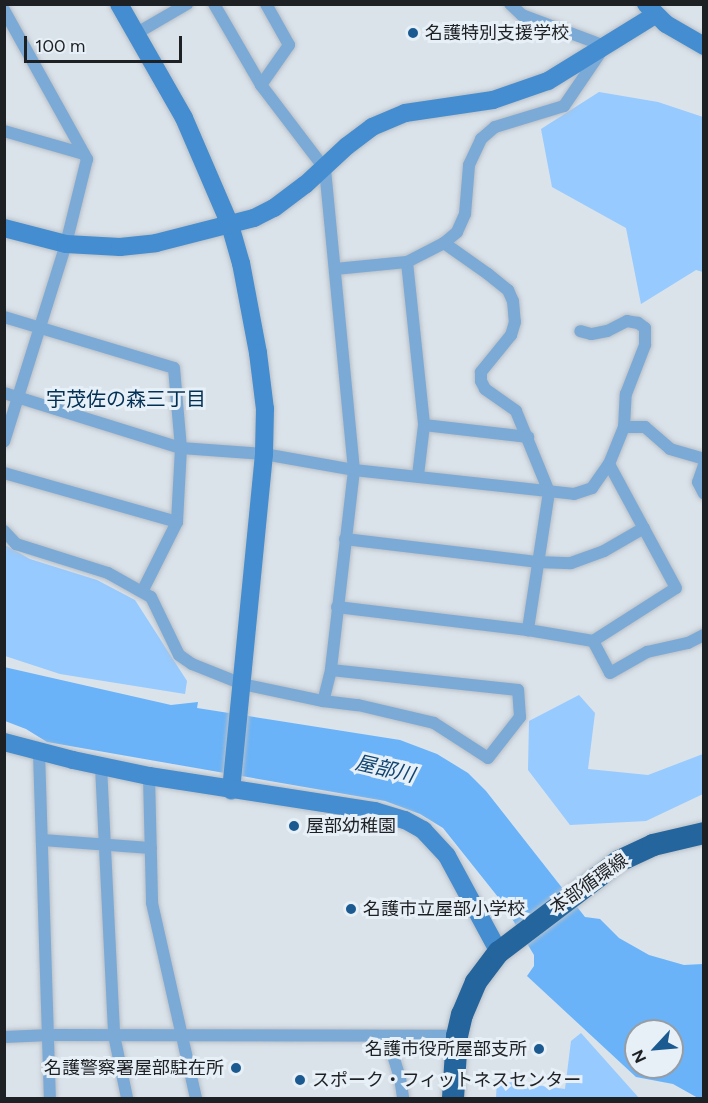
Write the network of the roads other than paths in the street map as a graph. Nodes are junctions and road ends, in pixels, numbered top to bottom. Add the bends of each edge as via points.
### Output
1 (119, 4) edge
2 (188, 4) edge
3 (214, 4) edge
4 (266, 4) edge
5 (510, 4) edge
6 (4, 10) edge
7 (651, 10) edge
8 (136, 33) junction
9 (704, 45) edge
10 (604, 46) junction
11 (261, 85) junction
12 (4, 131) edge
13 (84, 154) junction
14 (325, 169) junction
15 (230, 225) junction
16 (4, 228) edge
17 (444, 243) junction
18 (66, 244) junction
19 (407, 262) junction
20 (335, 269) junction
21 (4, 317) edge
22 (39, 327) junction
23 (580, 331) dead end
24 (4, 393) edge
25 (19, 398) junction
26 (424, 425) junction
27 (624, 427) junction
28 (528, 437) junction
29 (4, 442) edge
30 (181, 448) junction
31 (264, 454) junction
32 (704, 459) edge
33 (609, 464) junction
34 (704, 465) edge
35 (354, 470) junction
36 (4, 473) edge
37 (418, 475) junction
38 (549, 492) junction
39 (704, 494) edge
40 (177, 522) junction
41 (644, 528) junction
42 (4, 531) edge
43 (345, 539) junction
44 (537, 562) junction
45 (142, 592) junction
46 (337, 607) junction
47 (528, 630) junction
48 (704, 635) edge
49 (593, 641) junction
50 (331, 670) junction
51 (242, 684) junction
52 (323, 701) junction
53 (4, 742) edge
54 (39, 752) junction
55 (101, 766) junction
56 (149, 776) junction
57 (231, 785) junction
58 (704, 832) edge
59 (42, 840) junction
60 (105, 843) junction
61 (151, 848) junction
62 (499, 952) junction
63 (50, 1035) junction
64 (114, 1035) junction
65 (182, 1035) junction
66 (387, 1036) junction
67 (457, 1036) junction
68 (4, 1038) edge
69 (50, 1098) edge
70 (127, 1098) edge
71 (195, 1098) edge
72 (404, 1098) edge
73 (453, 1098) edge

1 - 8 street
2 - 8 street
3 - 11 street
4 - 11 street via 289,45
5 - 10 street via 522,15
6 - 13 street
7 - 9 street via 666,24
7 - 10 street
8 - 15 street via 184,118
10 - 14 street via 548,81 493,100 405,113 372,127
10 - 17 street via 564,106 495,127 481,139 470,165 465,214 457,232
11 - 14 street
12 - 13 street
13 - 18 street via 87,159
14 - 15 street via 274,208
14 - 20 street
15 - 18 street via 156,243 120,247
15 - 31 street via 258,353 265,409
16 - 18 street
17 - 19 street
17 - 28 street via 508,290 513,301 515,322 511,335 481,372 481,381 485,389 516,411
18 - 22 street
19 - 20 street
19 - 26 street
20 - 35 street
21 - 22 street
22 - 25 street
22 - 30 street via 174,368
23 - 27 street via 607,331 627,321 645,328 645,345 626,394
24 - 25 street
25 - 29 street
25 - 30 street
26 - 28 street
26 - 37 street
27 - 32 street via 645,427 670,449
27 - 33 street
28 - 38 street
30 - 31 street
30 - 40 street
31 - 35 street
31 - 51 street
33 - 38 street via 592,488 574,494
33 - 41 street
34 - 39 street via 698,482
35 - 37 street
35 - 43 street
36 - 40 street
37 - 38 street
38 - 44 street
40 - 45 street
41 - 44 street via 604,551 571,563
41 - 49 street via 675,588
42 - 45 street via 16,544 108,573
43 - 44 street
43 - 46 street
44 - 47 street
45 - 51 street via 151,597 179,654 192,664
46 - 47 street
46 - 50 street
47 - 49 street
48 - 49 street via 688,643 647,652 610,672
50 - 52 street
50 - 52 street via 518,690 520,717 488,758 434,723
51 - 52 street
51 - 57 street
53 - 54 street
54 - 55 street
54 - 59 street
55 - 56 street
55 - 60 street
56 - 57 street
56 - 61 street
57 - 62 street via 375,811 423,830 447,856
58 - 62 highway, 本部循環線 via 638,851 599,874
59 - 60 street
59 - 63 street
60 - 61 street
60 - 64 street
61 - 65 street via 152,903
62 - 67 highway, 本部循環線 via 476,982
63 - 64 street
63 - 68 street
63 - 69 street
64 - 65 street
64 - 70 street
65 - 66 street
65 - 71 street
66 - 67 street
66 - 72 street
67 - 73 highway, 本部循環線

